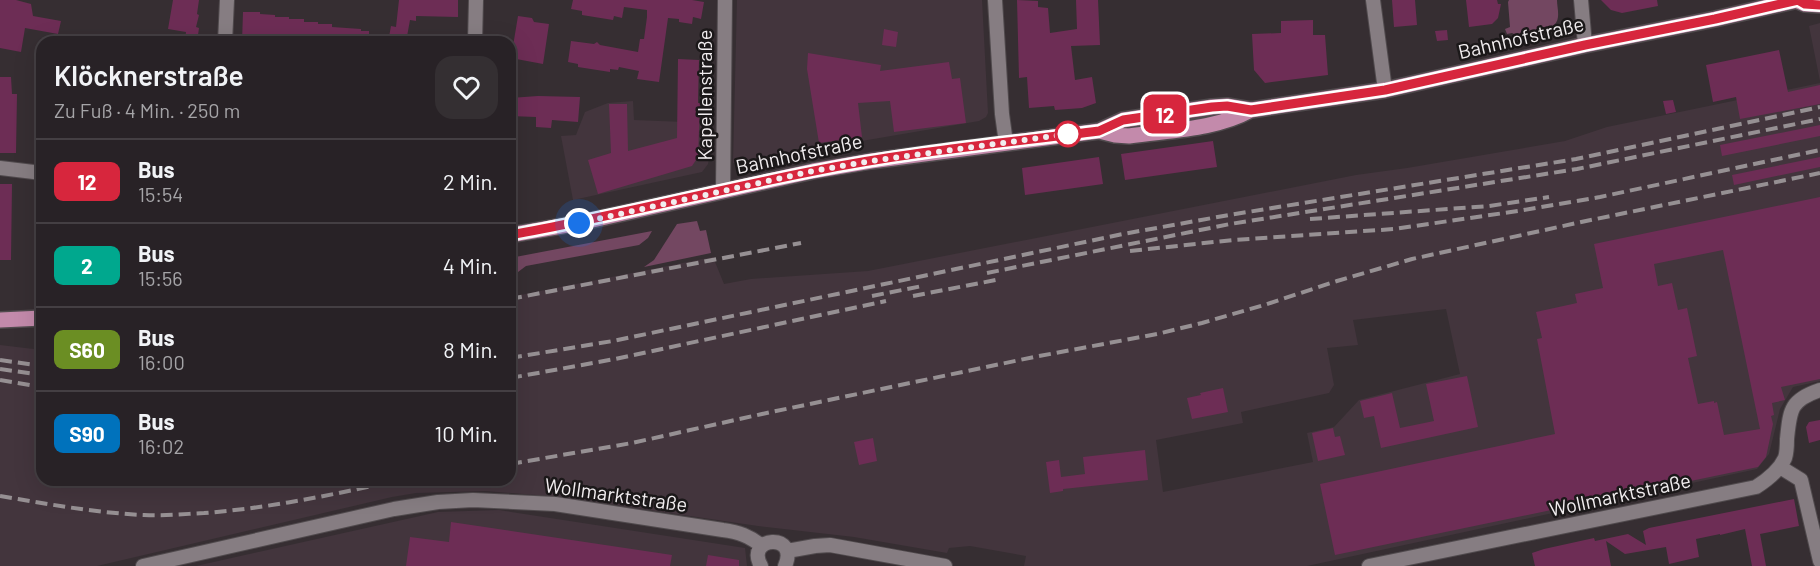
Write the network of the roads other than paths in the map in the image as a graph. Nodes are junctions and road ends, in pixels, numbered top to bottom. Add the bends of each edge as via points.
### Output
1 (226, 0) edge
2 (476, 0) edge
3 (725, 0) edge
4 (995, 0) edge
5 (1373, 0) edge
6 (1581, 0) edge
7 (1798, 0) edge
8 (1820, 5) edge
9 (225, 36) edge
10 (475, 36) edge
11 (1585, 45) junction
12 (1385, 90) junction
13 (1006, 143) junction
14 (0, 168) edge
15 (36, 172) edge
16 (723, 191) junction
17 (516, 234) edge
18 (36, 318) edge
19 (0, 320) edge
20 (1820, 390) edge
21 (1780, 467) junction
22 (762, 546) junction
23 (787, 551) junction
24 (1820, 561) edge
25 (143, 566) edge
26 (761, 566) edge
27 (785, 566) edge
28 (945, 566) edge
29 (1369, 566) edge

1 - 9 street
2 - 10 street
3 - 16 street, Kapellenstraße
4 - 13 street
5 - 12 street
6 - 11 street
7 - 8 main road, Bahnhofstraße
7 - 11 main road, Bahnhofstraße
11 - 12 main road, Bahnhofstraße
12 - 13 main road, Bahnhofstraße via 1251,110 1212,107 1123,120 1099,131
13 - 16 main road, Bahnhofstraße via 871,161
14 - 15 street
16 - 17 main road, Bahnhofstraße
18 - 19 main road
20 - 21 street via 1803,396 1795,404 1786,455
21 - 24 street via 1800,480
21 - 29 street, Wollmarktstraße via 1756,487
22 - 23 street, Wollmarktstraße via 776,542
22 - 25 street, Wollmarktstraße via 750,537 723,530 555,504 473,500 394,509
22 - 26 street via 758,552
23 - 27 street
23 - 28 street via 830,545

